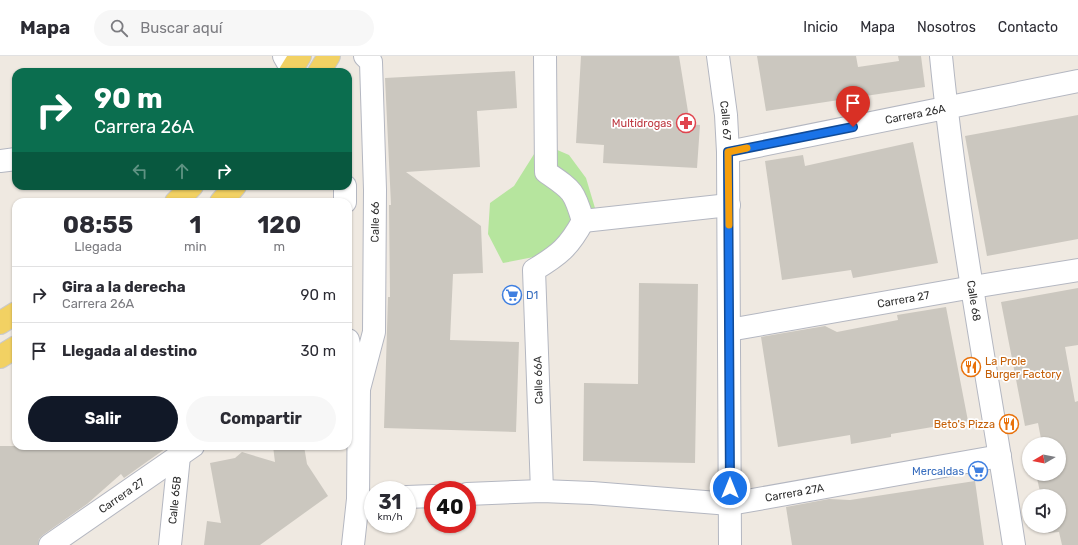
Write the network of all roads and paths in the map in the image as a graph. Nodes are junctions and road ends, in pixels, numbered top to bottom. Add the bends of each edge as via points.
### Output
1 (329, 56) edge
2 (365, 56) edge
3 (545, 56) edge
4 (718, 56) edge
5 (940, 56) edge
6 (322, 68) edge
7 (1078, 81) edge
8 (946, 108) junction
9 (728, 152) junction
10 (12, 160) edge
11 (0, 161) edge
12 (188, 190) edge
13 (232, 190) edge
14 (180, 198) edge
15 (224, 198) edge
16 (729, 205) junction
17 (583, 221) junction
18 (1078, 270) edge
19 (973, 286) junction
20 (12, 316) edge
21 (0, 323) edge
22 (729, 330) junction
23 (374, 332) junction
24 (352, 339) edge
25 (12, 349) edge
26 (0, 356) edge
27 (352, 358) edge
28 (359, 389) junction
29 (186, 451) edge
30 (1000, 456) junction
31 (365, 481) edge
32 (542, 491) junction
33 (476, 494) edge
34 (730, 504) junction
35 (364, 505) edge
36 (50, 545) edge
37 (170, 545) edge
38 (353, 545) edge
39 (730, 545) edge
40 (1014, 545) edge

1 - 6 main road
2 - 23 street, Calle 66 via 371,62 375,190
3 - 17 street via 546,172 571,190
4 - 9 street, Calle 67
5 - 8 street, Calle 68
7 - 8 street, Carrera 26A
8 - 9 street, Carrera 26A
8 - 19 street, Calle 68
9 - 16 street, Calle 67
10 - 11 street
12 - 14 main road
13 - 15 main road
16 - 17 street
16 - 22 street, Calle 67
17 - 32 street, Calle 66A via 573,240 555,257 534,270
18 - 19 street, Carrera 27
19 - 22 street, Carrera 27
19 - 30 street, Calle 68
20 - 21 main road
22 - 34 street, Calle 67
23 - 24 street
23 - 28 street, Calle 66
25 - 26 main road
27 - 28 street, Calle 66
28 - 31 street, Calle 66
29 - 36 street, Carrera 27
29 - 37 street, Calle 65B
30 - 34 street, Carrera 27A
30 - 40 street, Calle 68
32 - 33 street, Carrera 27A
32 - 34 street, Carrera 27A via 615,494
34 - 39 street, Calle 67
35 - 38 street, Calle 66

